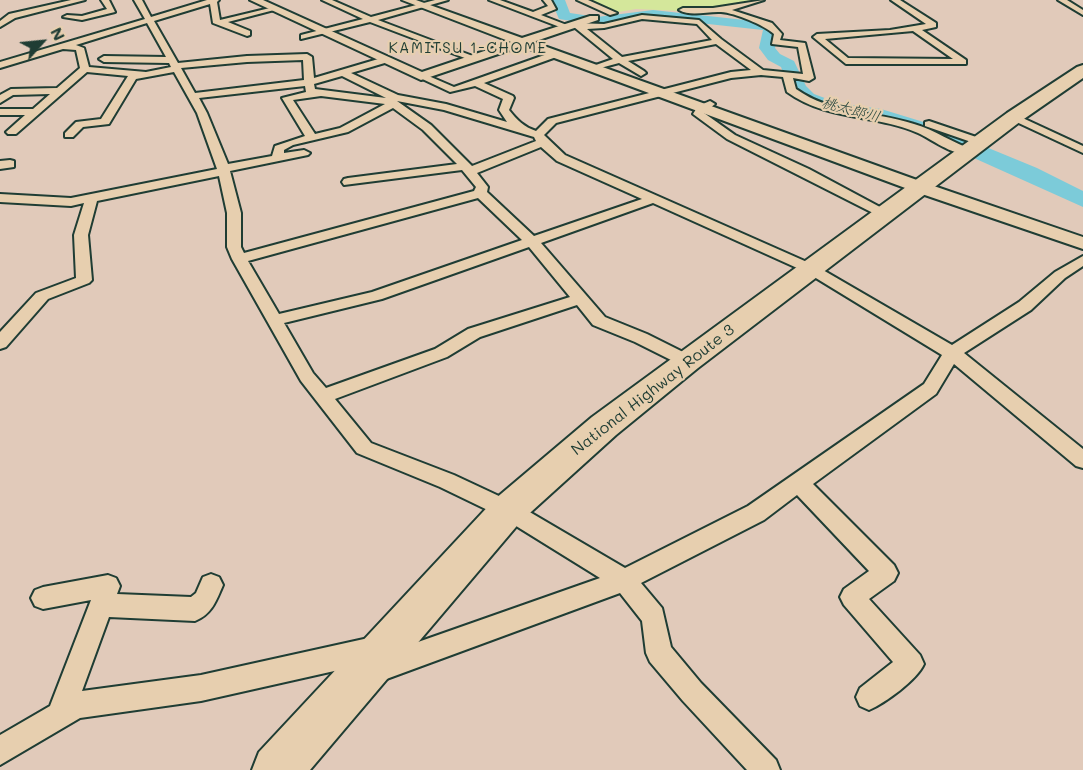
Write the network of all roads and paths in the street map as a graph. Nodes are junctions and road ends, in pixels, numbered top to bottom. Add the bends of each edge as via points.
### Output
1 (81, 0) edge
2 (105, 0) edge
3 (138, 0) edge
4 (214, 0) edge
5 (255, 0) edge
6 (326, 0) edge
7 (407, 0) edge
8 (493, 0) edge
9 (547, 0) edge
10 (581, 0) edge
11 (689, 0) edge
12 (755, 0) edge
13 (895, 0) edge
14 (1062, 0) edge
15 (429, 2) edge
16 (274, 9) junction
17 (635, 9) dead end
18 (667, 9) dead end
19 (724, 10) junction
20 (624, 11) dead end
21 (613, 13) junction
22 (1083, 13) edge
23 (535, 14) junction
24 (67, 17) dead end
25 (594, 18) joint
26 (369, 19) junction
27 (148, 20) junction
28 (220, 22) junction
29 (0, 25) edge
30 (575, 26) junction
31 (914, 28) junction
32 (79, 30) dead end
33 (324, 32) junction
34 (248, 33) dead end
35 (869, 35) junction
36 (94, 36) junction
37 (122, 37) dead end
38 (304, 37) dead end
39 (526, 41) junction
40 (718, 41) junction
41 (878, 42) dead end
42 (825, 44) junction
43 (802, 45) junction
44 (62, 46) junction
45 (886, 48) dead end
46 (556, 54) junction
47 (0, 55) edge
48 (36, 55) junction
49 (473, 58) junction
50 (385, 60) junction
51 (620, 60) junction
52 (904, 62) junction
53 (85, 64) junction
54 (176, 64) junction
55 (0, 65) edge
56 (599, 67) junction
57 (1083, 70) edge
58 (759, 71) junction
59 (343, 73) junction
60 (641, 73) dead end
61 (139, 74) junction
62 (787, 74) junction
63 (421, 76) junction
64 (311, 82) junction
65 (475, 82) junction
66 (814, 86) junction
67 (59, 91) junction
68 (667, 92) junction
69 (321, 93) junction
70 (193, 96) junction
71 (0, 100) edge
72 (392, 101) junction
73 (706, 106) junction
74 (487, 107) dead end
75 (0, 112) edge
76 (33, 112) junction
77 (467, 114) junction
78 (1014, 117) junction
79 (12, 132) dead end
80 (69, 135) dead end
81 (535, 136) junction
82 (312, 138) junction
83 (976, 146) junction
84 (1083, 150) edge
85 (304, 153) dead end
86 (277, 158) junction
87 (468, 168) junction
88 (224, 170) junction
89 (348, 182) dead end
90 (926, 185) junction
91 (480, 193) junction
92 (6, 198) edge
93 (653, 199) junction
94 (91, 200) junction
95 (0, 212) edge
96 (886, 214) junction
97 (1083, 231) edge
98 (532, 243) junction
99 (1083, 243) edge
100 (239, 259) junction
101 (1083, 260) edge
102 (811, 269) junction
103 (580, 299) junction
104 (275, 320) junction
105 (0, 343) edge
106 (952, 353) junction
107 (687, 361) junction
108 (322, 397) junction
109 (1083, 460) edge
110 (799, 483) junction
111 (508, 510) junction
112 (624, 580) junction
113 (211, 585) dead end
114 (43, 598) dead end
115 (101, 604) junction
116 (384, 647) junction
117 (359, 676) junction
118 (869, 697) dead end
119 (60, 714) junction
120 (0, 751) edge
121 (286, 764) edge
122 (766, 770) edge

1 - 29 street via 12,16
2 - 24 street via 112,10 82,18
3 - 27 street
4 - 27 street
4 - 28 street via 216,21
5 - 16 street
6 - 26 street
7 - 15 street
8 - 23 street
9 - 23 street via 553,8
10 - 21 street
11 - 19 street via 677,10
12 - 19 street
13 - 31 street via 933,25
14 - 22 street
15 - 26 street
15 - 39 street
16 - 28 street
16 - 33 street
17 - 18 street
19 - 43 street via 769,25 778,34 775,42
20 - 21 street
21 - 25 street
23 - 30 street
25 - 30 street
26 - 33 street
26 - 49 street
27 - 36 street
27 - 54 street
28 - 34 street
30 - 39 street
30 - 40 street via 604,26 642,17 699,21
30 - 51 street
31 - 35 street
31 - 52 street via 963,62
32 - 36 street via 99,28
33 - 38 street
33 - 50 street
35 - 41 street
35 - 42 street via 817,37
36 - 37 street
36 - 44 street
39 - 46 street
39 - 49 street
39 - 56 street
40 - 51 street
40 - 58 street
42 - 43 street
42 - 52 street via 846,61
43 - 66 street
44 - 48 street
44 - 53 street via 80,48
45 - 52 street
46 - 56 street
46 - 65 street
47 - 48 street
48 - 55 street
49 - 63 street
50 - 59 street
50 - 63 street
51 - 56 street
51 - 60 street
53 - 54 street
53 - 61 street
53 - 67 street
54 - 61 street via 155,74
54 - 64 street via 307,57
54 - 70 street
56 - 68 street
57 - 78 highway, National Highway Route 3
58 - 62 street
58 - 68 street
59 - 64 street
59 - 72 street
61 - 80 street via 132,77 105,122 80,124
62 - 66 street
62 - 83 street via 791,90 811,104 895,122 951,147
63 - 65 street via 453,90
64 - 69 street via 310,92
64 - 70 street
65 - 81 street via 509,98 504,110 507,115
66 - 83 street via 850,106 902,114
67 - 71 street via 11,92
67 - 76 street
68 - 73 street
68 - 81 street via 552,121
69 - 72 street
69 - 82 street via 287,98
70 - 88 street
72 - 77 street via 446,107
72 - 82 street via 344,130
72 - 87 street via 423,124
73 - 90 street
73 - 96 street via 698,114 731,137
74 - 77 street
75 - 76 street
76 - 79 street
77 - 81 street
78 - 83 highway, National Highway Route 3
78 - 84 street
81 - 87 street
81 - 93 street via 561,158
82 - 86 street via 279,148
83 - 90 highway, National Highway Route 3
85 - 86 street
86 - 88 street
87 - 89 street
87 - 91 street via 482,187
88 - 94 street
88 - 100 street
90 - 96 highway, National Highway Route 3
90 - 97 street
90 - 99 street
91 - 98 street
91 - 100 street
92 - 94 street
92 - 95 street
93 - 98 street
93 - 102 street
94 - 105 street via 81,235 84,280 42,296
96 - 102 highway, National Highway Route 3
98 - 103 street
98 - 104 street via 376,296
100 - 104 street
101 - 106 street via 1024,306
102 - 106 street
102 - 107 highway, National Highway Route 3
103 - 107 street via 599,321
103 - 108 street via 474,333 441,353
104 - 108 street
106 - 109 street
106 - 110 street via 930,389
107 - 111 highway, National Highway Route 3 via 604,426
108 - 111 street via 364,448
110 - 112 street via 756,513
110 - 118 street via 886,573 852,597 911,664
111 - 112 street
111 - 116 highway, National Highway Route 3
112 - 117 street
112 - 122 street via 653,616 659,653
113 - 115 street via 204,601 195,609
114 - 115 street via 108,586
115 - 119 street
116 - 117 highway, National Highway Route 3
116 - 119 street via 201,688 76,705
117 - 121 highway, National Highway Route 3
119 - 120 street

